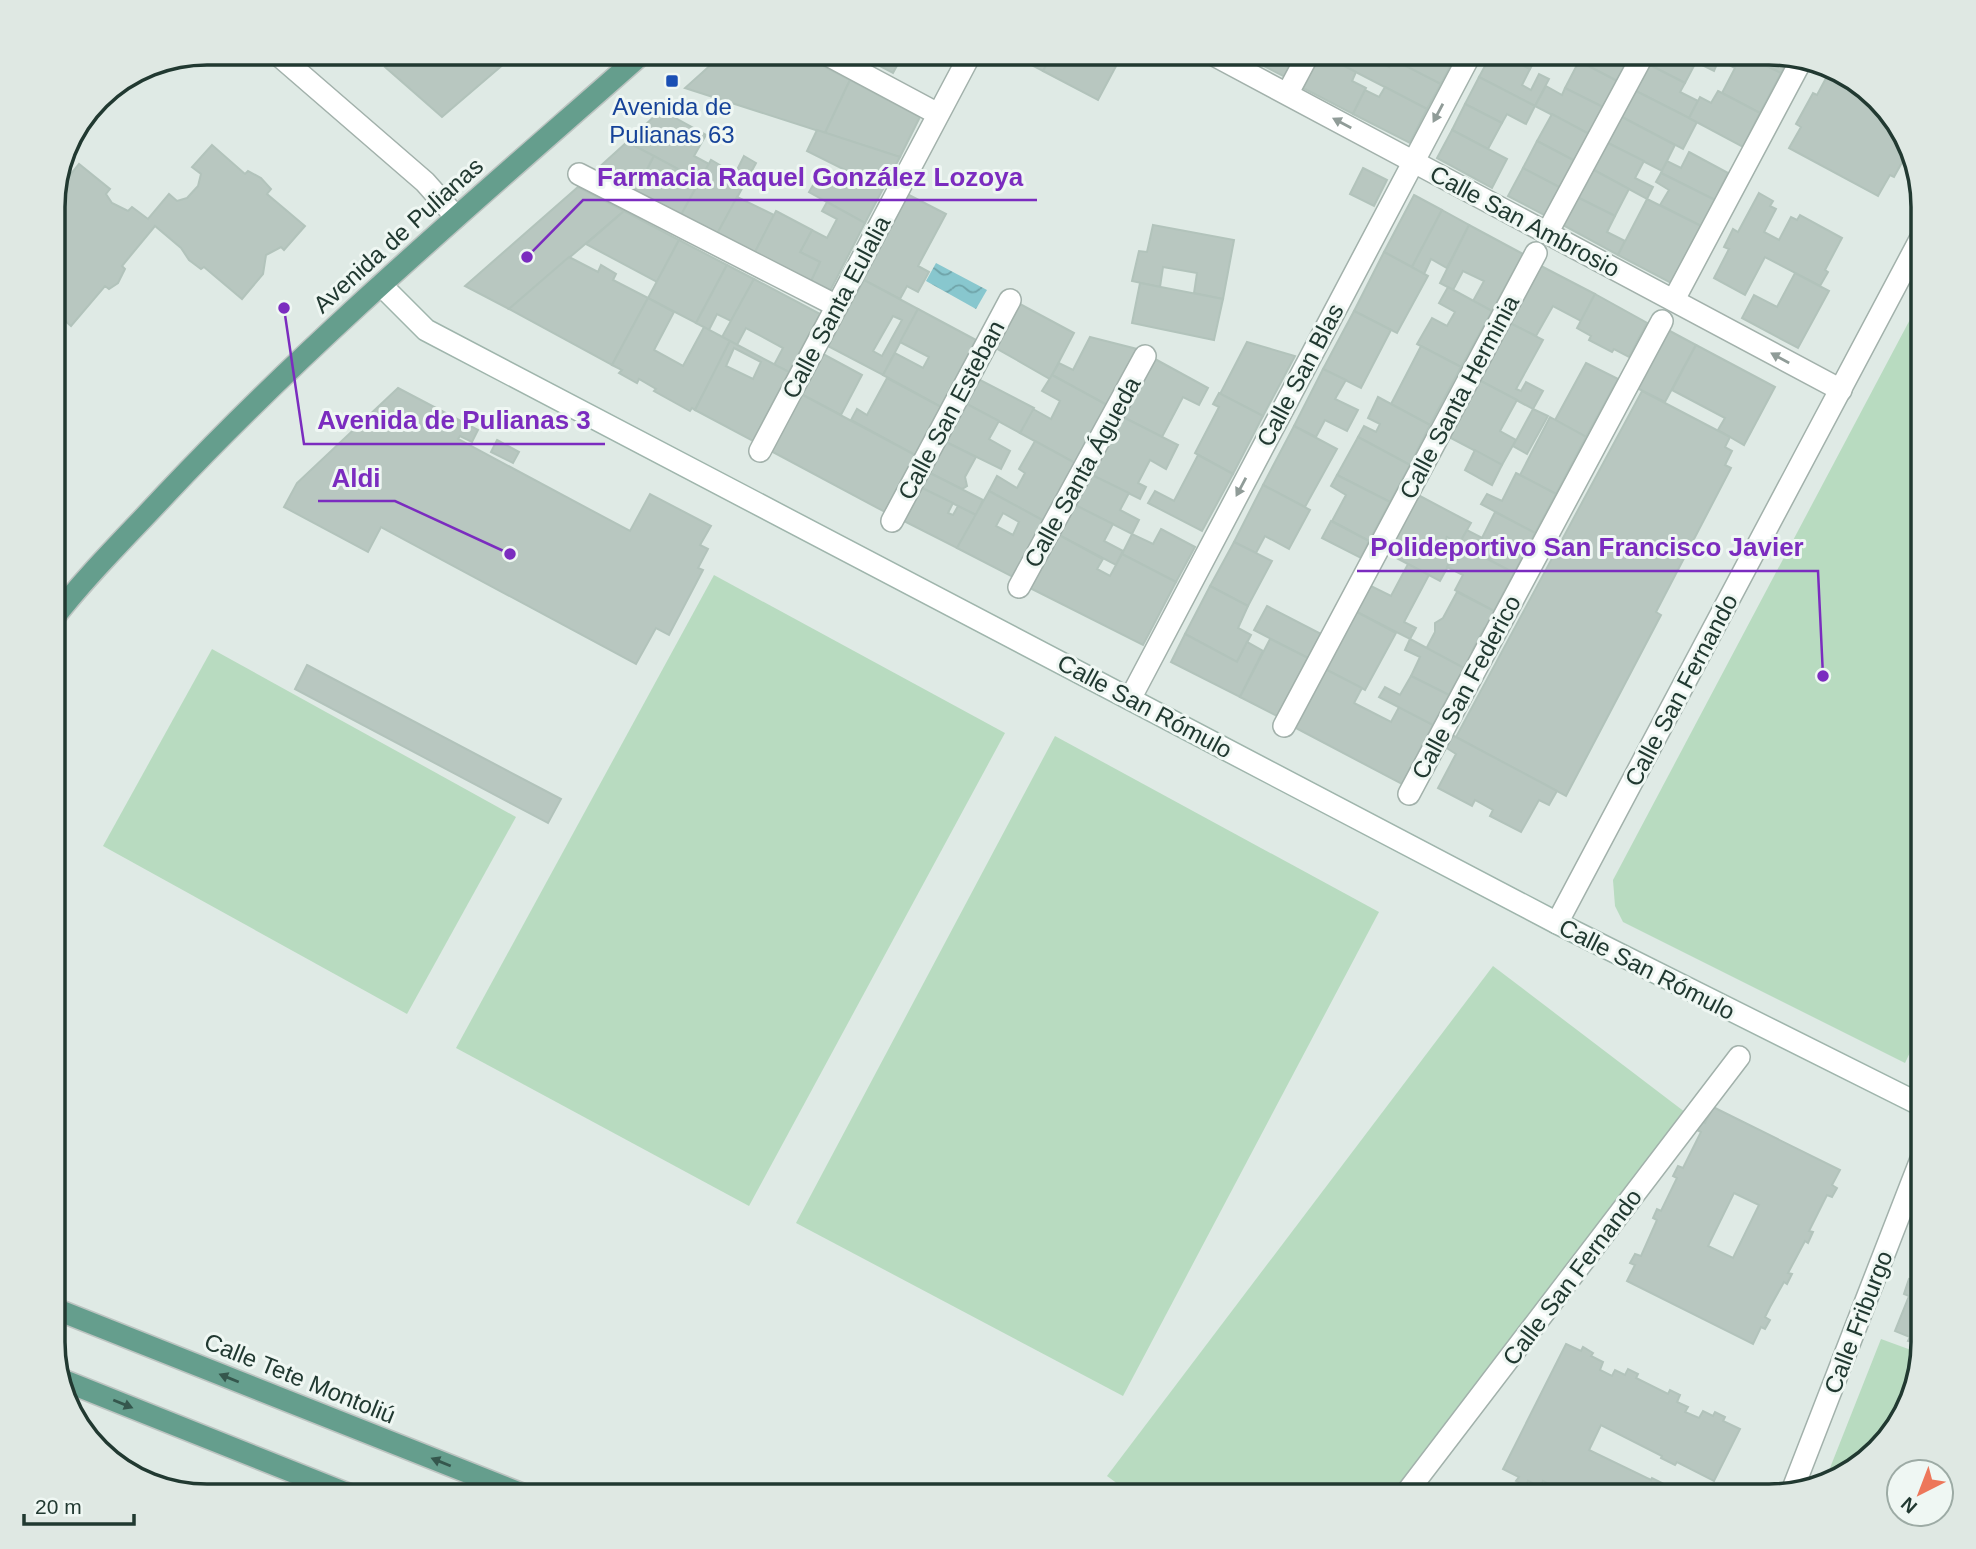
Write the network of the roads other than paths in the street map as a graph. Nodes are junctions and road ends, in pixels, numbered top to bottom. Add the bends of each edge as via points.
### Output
1 (291, 65) edge
2 (628, 65) edge
3 (848, 65) edge
4 (964, 65) edge
5 (1233, 65) edge
6 (1302, 65) edge
7 (1464, 65) edge
8 (1637, 65) edge
9 (1798, 67) edge
10 (1292, 85) dead end
11 (938, 114) junction
12 (1413, 161) junction
13 (579, 174) dead end
14 (456, 218) junction
15 (1552, 224) dead end
16 (1536, 253) dead end
17 (1911, 257) edge
18 (381, 285) junction
19 (1678, 292) dead end
20 (1010, 300) dead end
21 (837, 306) junction
22 (1662, 321) dead end
23 (1145, 356) dead end
24 (1841, 390) junction
25 (760, 451) dead end
26 (892, 520) dead end
27 (1019, 587) dead end
28 (65, 604) edge
29 (1130, 699) junction
30 (1284, 726) dead end
31 (1409, 794) dead end
32 (1557, 923) junction
33 (1739, 1057) dead end
34 (1911, 1100) edge
35 (1911, 1185) edge
36 (65, 1313) edge
37 (72, 1384) edge
38 (1796, 1481) edge
39 (323, 1484) edge
40 (497, 1484) edge
41 (1413, 1484) edge

1 - 14 street via 425,181
2 - 14 main road, Avenida de Pulianas
3 - 11 street
4 - 11 street, Calle Santa Eulalia
12 -> 5 street, Calle San Ambrosio
6 - 10 street
7 -> 12 street, Calle San Blas
8 - 15 street
9 - 19 street
11 - 21 street, Calle Santa Eulalia
24 -> 12 street, Calle San Ambrosio
12 -> 29 street, Calle San Blas
13 - 21 street
14 - 18 main road, Avenida de Pulianas
16 - 30 street, Calle Santa Herminia
17 - 24 street, Calle San Fernando
18 - 28 main road, Avenida de Pulianas via 203,454
18 - 29 street, Calle San Rómulo via 426,330
20 - 26 street, Calle San Esteban
21 - 25 street, Calle Santa Eulalia
22 - 31 street, Calle San Federico
23 - 27 street, Calle Santa Águeda
24 - 32 street, Calle San Fernando
29 - 32 street, Calle San Rómulo
32 - 34 street, Calle San Rómulo
33 - 41 street, Calle San Fernando
35 - 38 street, Calle Friburgo
40 -> 36 main road, Calle Tete Montoliú
37 -> 39 main road

